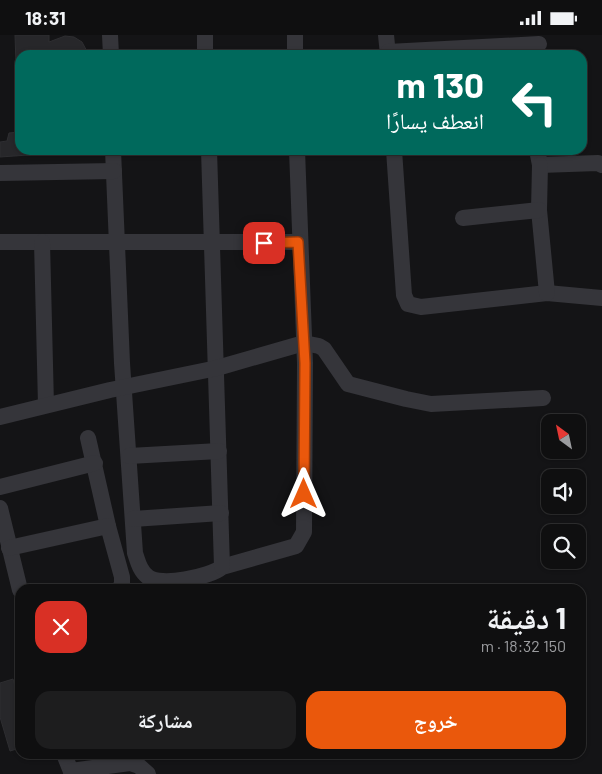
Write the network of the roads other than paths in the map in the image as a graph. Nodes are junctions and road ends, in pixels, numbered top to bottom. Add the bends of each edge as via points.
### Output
1 (110, 35) edge
2 (204, 35) edge
3 (295, 35) edge
4 (386, 35) edge
5 (539, 45) edge
6 (111, 50) edge
7 (205, 50) edge
8 (295, 50) edge
9 (388, 50) edge
10 (455, 50) edge
11 (113, 155) edge
12 (209, 155) edge
13 (297, 155) edge
14 (394, 155) edge
15 (539, 157) edge
16 (602, 165) edge
17 (114, 171) junction
18 (0, 173) edge
19 (539, 210) junction
20 (463, 217) dead end
21 (0, 242) edge
22 (42, 242) junction
23 (298, 242) junction
24 (212, 243) junction
25 (118, 244) junction
26 (548, 293) junction
27 (602, 298) edge
28 (304, 343) junction
29 (217, 368) junction
30 (124, 387) junction
31 (543, 398) dead end
32 (46, 405) junction
33 (0, 417) edge
34 (88, 438) dead end
35 (219, 451) junction
36 (129, 456) junction
37 (95, 463) junction
38 (0, 487) edge
39 (0, 508) edge
40 (221, 513) junction
41 (133, 519) junction
42 (108, 526) junction
43 (10, 548) junction
44 (222, 567) junction
45 (19, 584) edge
46 (122, 584) edge
47 (66, 759) edge
48 (71, 773) edge
49 (148, 774) edge

1 - 6 street
2 - 7 street
3 - 8 street
4 - 9 street
5 - 10 street
11 - 17 street
12 - 24 street
13 - 23 street
14 - 26 street via 404,295 408,305 421,307
15 - 16 street
15 - 19 street
17 - 18 street
17 - 25 street
19 - 20 street
19 - 26 street
21 - 22 street
22 - 25 street
22 - 32 street
23 - 24 street
23 - 28 street
24 - 25 street
24 - 29 street
25 - 30 street
26 - 27 street
28 - 29 street
28 - 31 street via 324,349 348,384 406,399 431,404
28 - 44 street via 304,532 296,546
29 - 30 street
29 - 35 street
30 - 32 street
30 - 36 street
32 - 33 street
34 - 37 street
35 - 36 street
35 - 40 street
36 - 41 street
37 - 38 street
37 - 42 street
39 - 43 street
40 - 41 street
40 - 44 street
41 - 44 street via 138,565 157,582 188,579 216,572
42 - 43 street
42 - 46 street
43 - 45 street
47 - 48 street
48 - 49 street via 130,763

